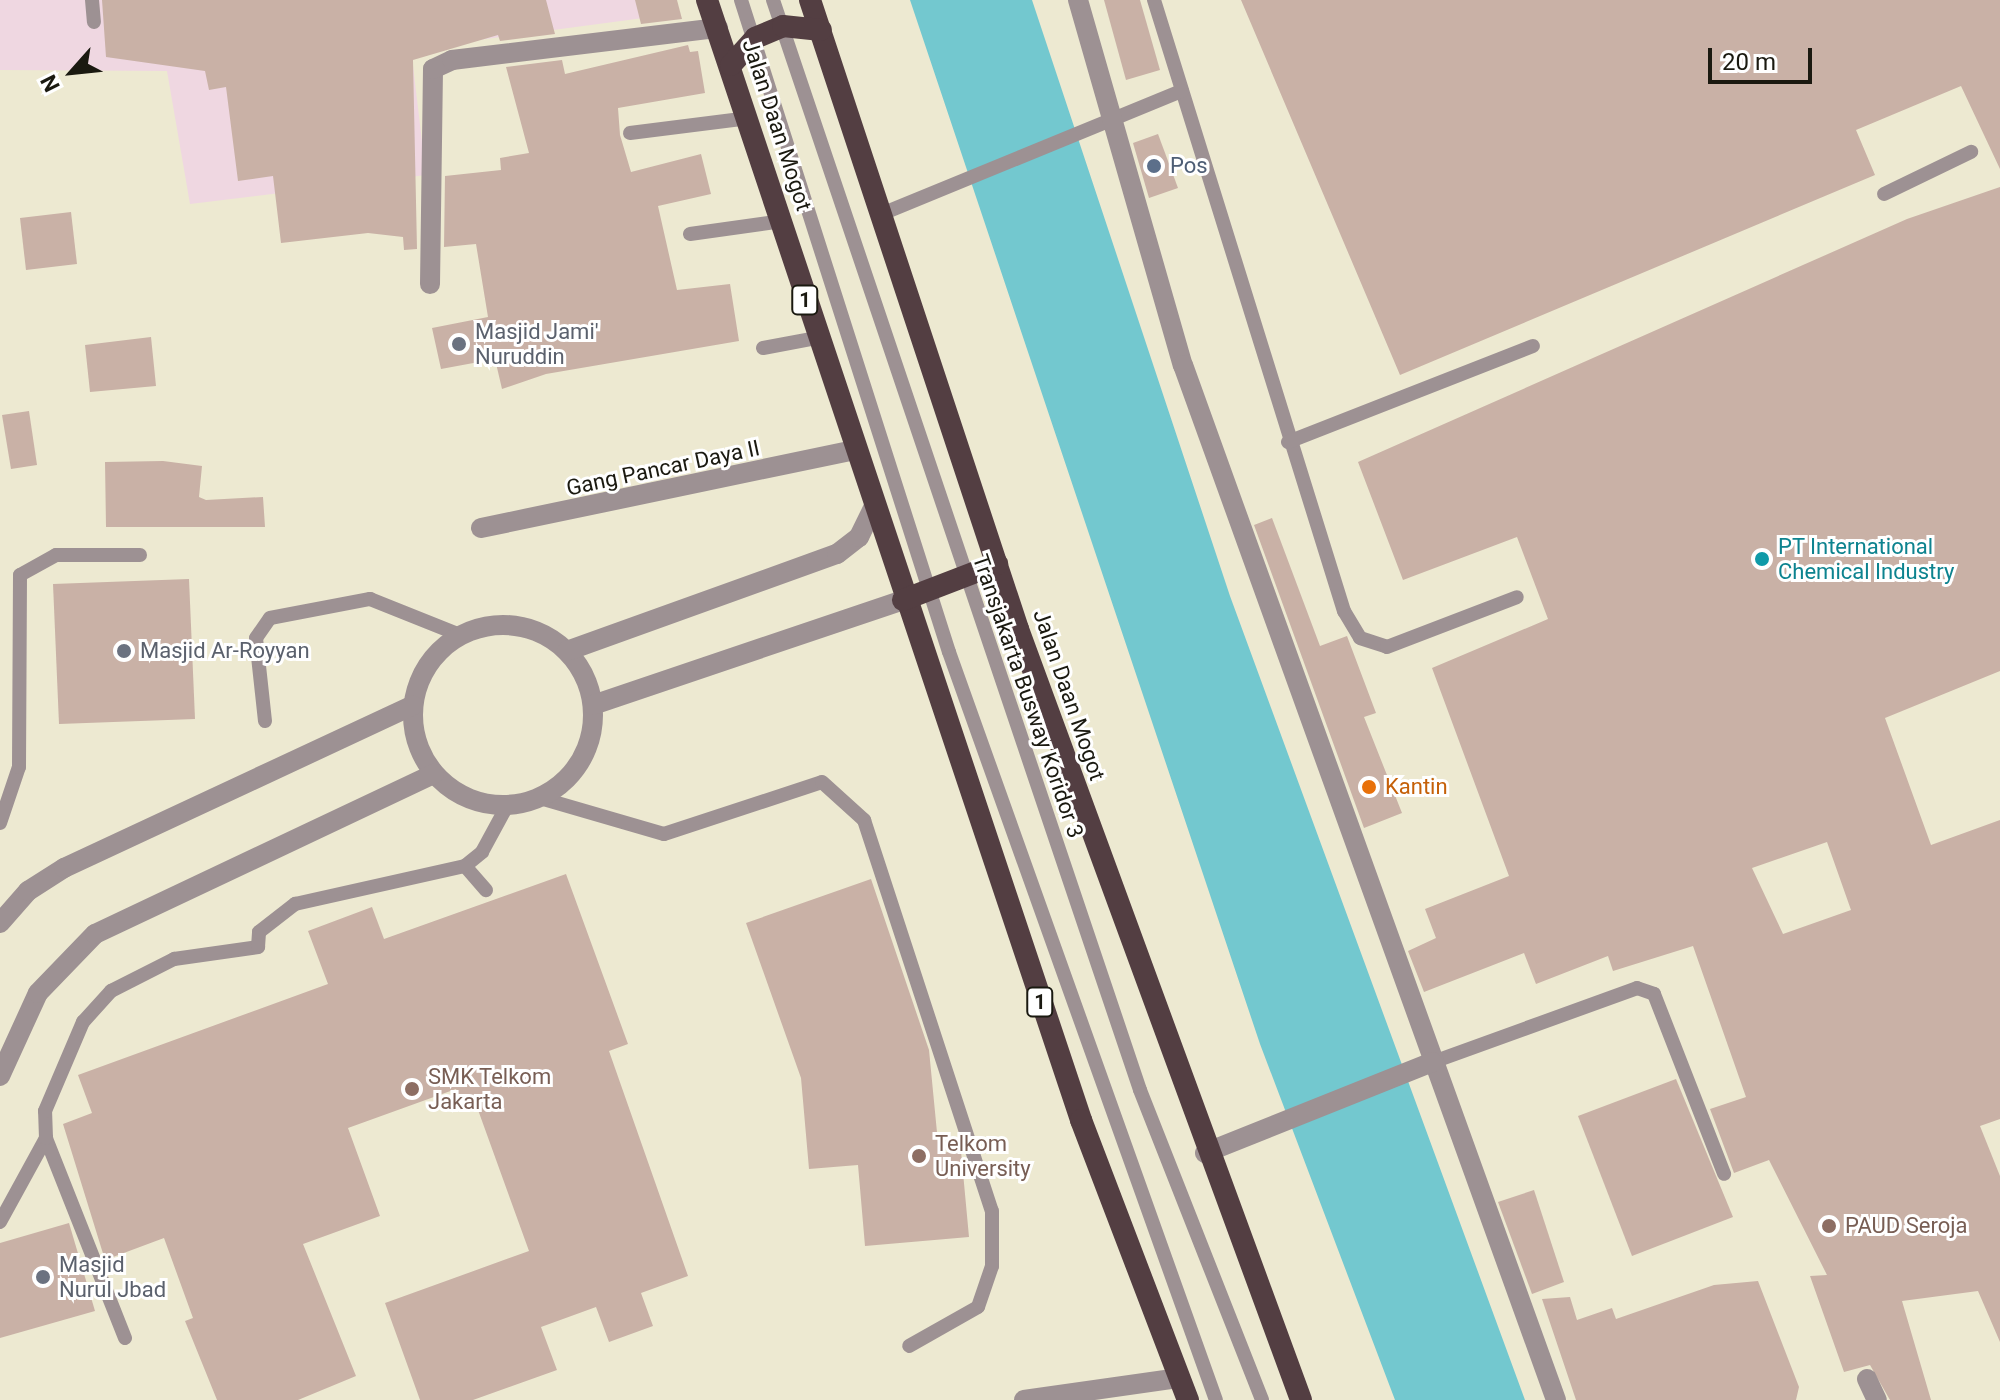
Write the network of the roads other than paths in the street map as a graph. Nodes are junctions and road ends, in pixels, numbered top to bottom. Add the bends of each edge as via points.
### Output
1 (92, 0) edge
2 (707, 0) edge
3 (741, 0) edge
4 (773, 0) edge
5 (810, 0) edge
6 (1078, 0) edge
7 (1154, 0) edge
8 (94, 22) dead end
9 (783, 26) junction
10 (718, 28) junction
11 (821, 30) junction
12 (755, 38) junction
13 (731, 65) junction
14 (1182, 91) junction
15 (749, 118) junction
16 (1116, 119) junction
17 (630, 133) dead end
18 (1971, 152) dead end
19 (1884, 194) dead end
20 (884, 213) junction
21 (782, 221) junction
22 (690, 234) dead end
23 (430, 284) dead end
24 (817, 338) junction
25 (1533, 346) dead end
26 (763, 348) dead end
27 (1288, 442) junction
28 (854, 450) junction
29 (873, 508) junction
30 (481, 528) dead end
31 (140, 555) dead end
32 (997, 564) junction
33 (963, 578) junction
34 (929, 591) junction
35 (1517, 597) dead end
36 (903, 600) junction
37 (460, 635) junction
38 (567, 651) junction
39 (413, 705) junction
40 (593, 705) junction
41 (265, 721) dead end
42 (434, 774) junction
43 (540, 798) junction
44 (507, 806) junction
45 (0, 823) edge
46 (465, 866) junction
47 (486, 890) dead end
48 (0, 923) edge
49 (1423, 1066) junction
50 (0, 1076) edge
51 (46, 1138) junction
52 (1205, 1153) junction
53 (1724, 1174) dead end
54 (0, 1222) edge
55 (125, 1338) dead end
56 (909, 1346) dead end
57 (1179, 1378) junction
58 (1867, 1379) dead end
59 (1024, 1400) edge
60 (1188, 1400) edge
61 (1216, 1400) edge
62 (1262, 1400) edge
63 (1301, 1400) edge
64 (1556, 1400) edge
65 (1877, 1400) edge

1 - 8 lane
2 - 10 highway, Jalan Daan Mogot / 1
3 - 12 lane
4 - 9 lane, Transjakarta Busway Koridor 3
5 - 11 highway, Jalan Daan Mogot
6 - 16 street
7 - 14 lane
9 - 11 highway
9 - 12 highway
9 - 33 lane, Transjakarta Busway Koridor 3
10 - 13 highway, Jalan Daan Mogot / 1
10 - 23 street via 452,60 433,69
11 - 20 highway, Jalan Daan Mogot
12 - 13 highway
12 - 34 lane
13 - 15 highway, Jalan Daan Mogot / 1
14 - 16 lane
14 - 27 lane
15 - 17 lane
15 - 21 highway, Jalan Daan Mogot / 1
16 - 20 lane
16 - 49 street via 1183,365
18 - 19 lane
20 - 32 highway, Jalan Daan Mogot
21 - 22 lane
21 - 24 highway, Jalan Daan Mogot / 1
24 - 26 lane
24 - 28 highway, Jalan Daan Mogot / 1
25 - 27 lane
27 - 35 lane via 1344,611 1360,638 1387,647
28 - 29 highway, Jalan Daan Mogot / 1
28 - 30 street, Gang Pancar Daya II
29 - 36 highway, Jalan Daan Mogot / 1
29 - 38 street via 859,537 837,554
31 - 45 lane via 56,555 20,575 19,767
32 - 33 highway
32 - 52 highway, Jalan Daan Mogot
33 - 34 highway
33 - 62 lane, Transjakarta Busway Koridor 3 via 1140,1090
34 - 36 highway
34 - 61 lane via 1105,1105
36 - 40 street
36 - 57 highway, Jalan Daan Mogot / 1 via 1081,1120
37 - 38 street via 516,625
37 - 39 street via 437,652
37 - 41 lane via 370,599 270,618 256,638
38 - 40 street
39 - 42 street via 414,730
39 - 48 street via 64,868 28,891
40 - 43 street via 581,760
42 - 44 street via 455,792
42 - 50 street via 95,934 38,993
43 - 44 street
43 - 56 lane via 664,834 822,782 864,820 992,1211 992,1266 978,1307
44 - 46 lane via 482,852
46 - 47 lane
46 - 51 lane via 295,904 259,932 258,947 174,959 111,991 69,1051 45,1111
49 - 52 street
49 - 53 lane via 1637,988 1654,994
49 - 64 street
51 - 54 lane
51 - 55 lane
52 - 63 highway, Jalan Daan Mogot
57 - 59 street
57 - 60 highway, Jalan Daan Mogot / 1
58 - 65 street

